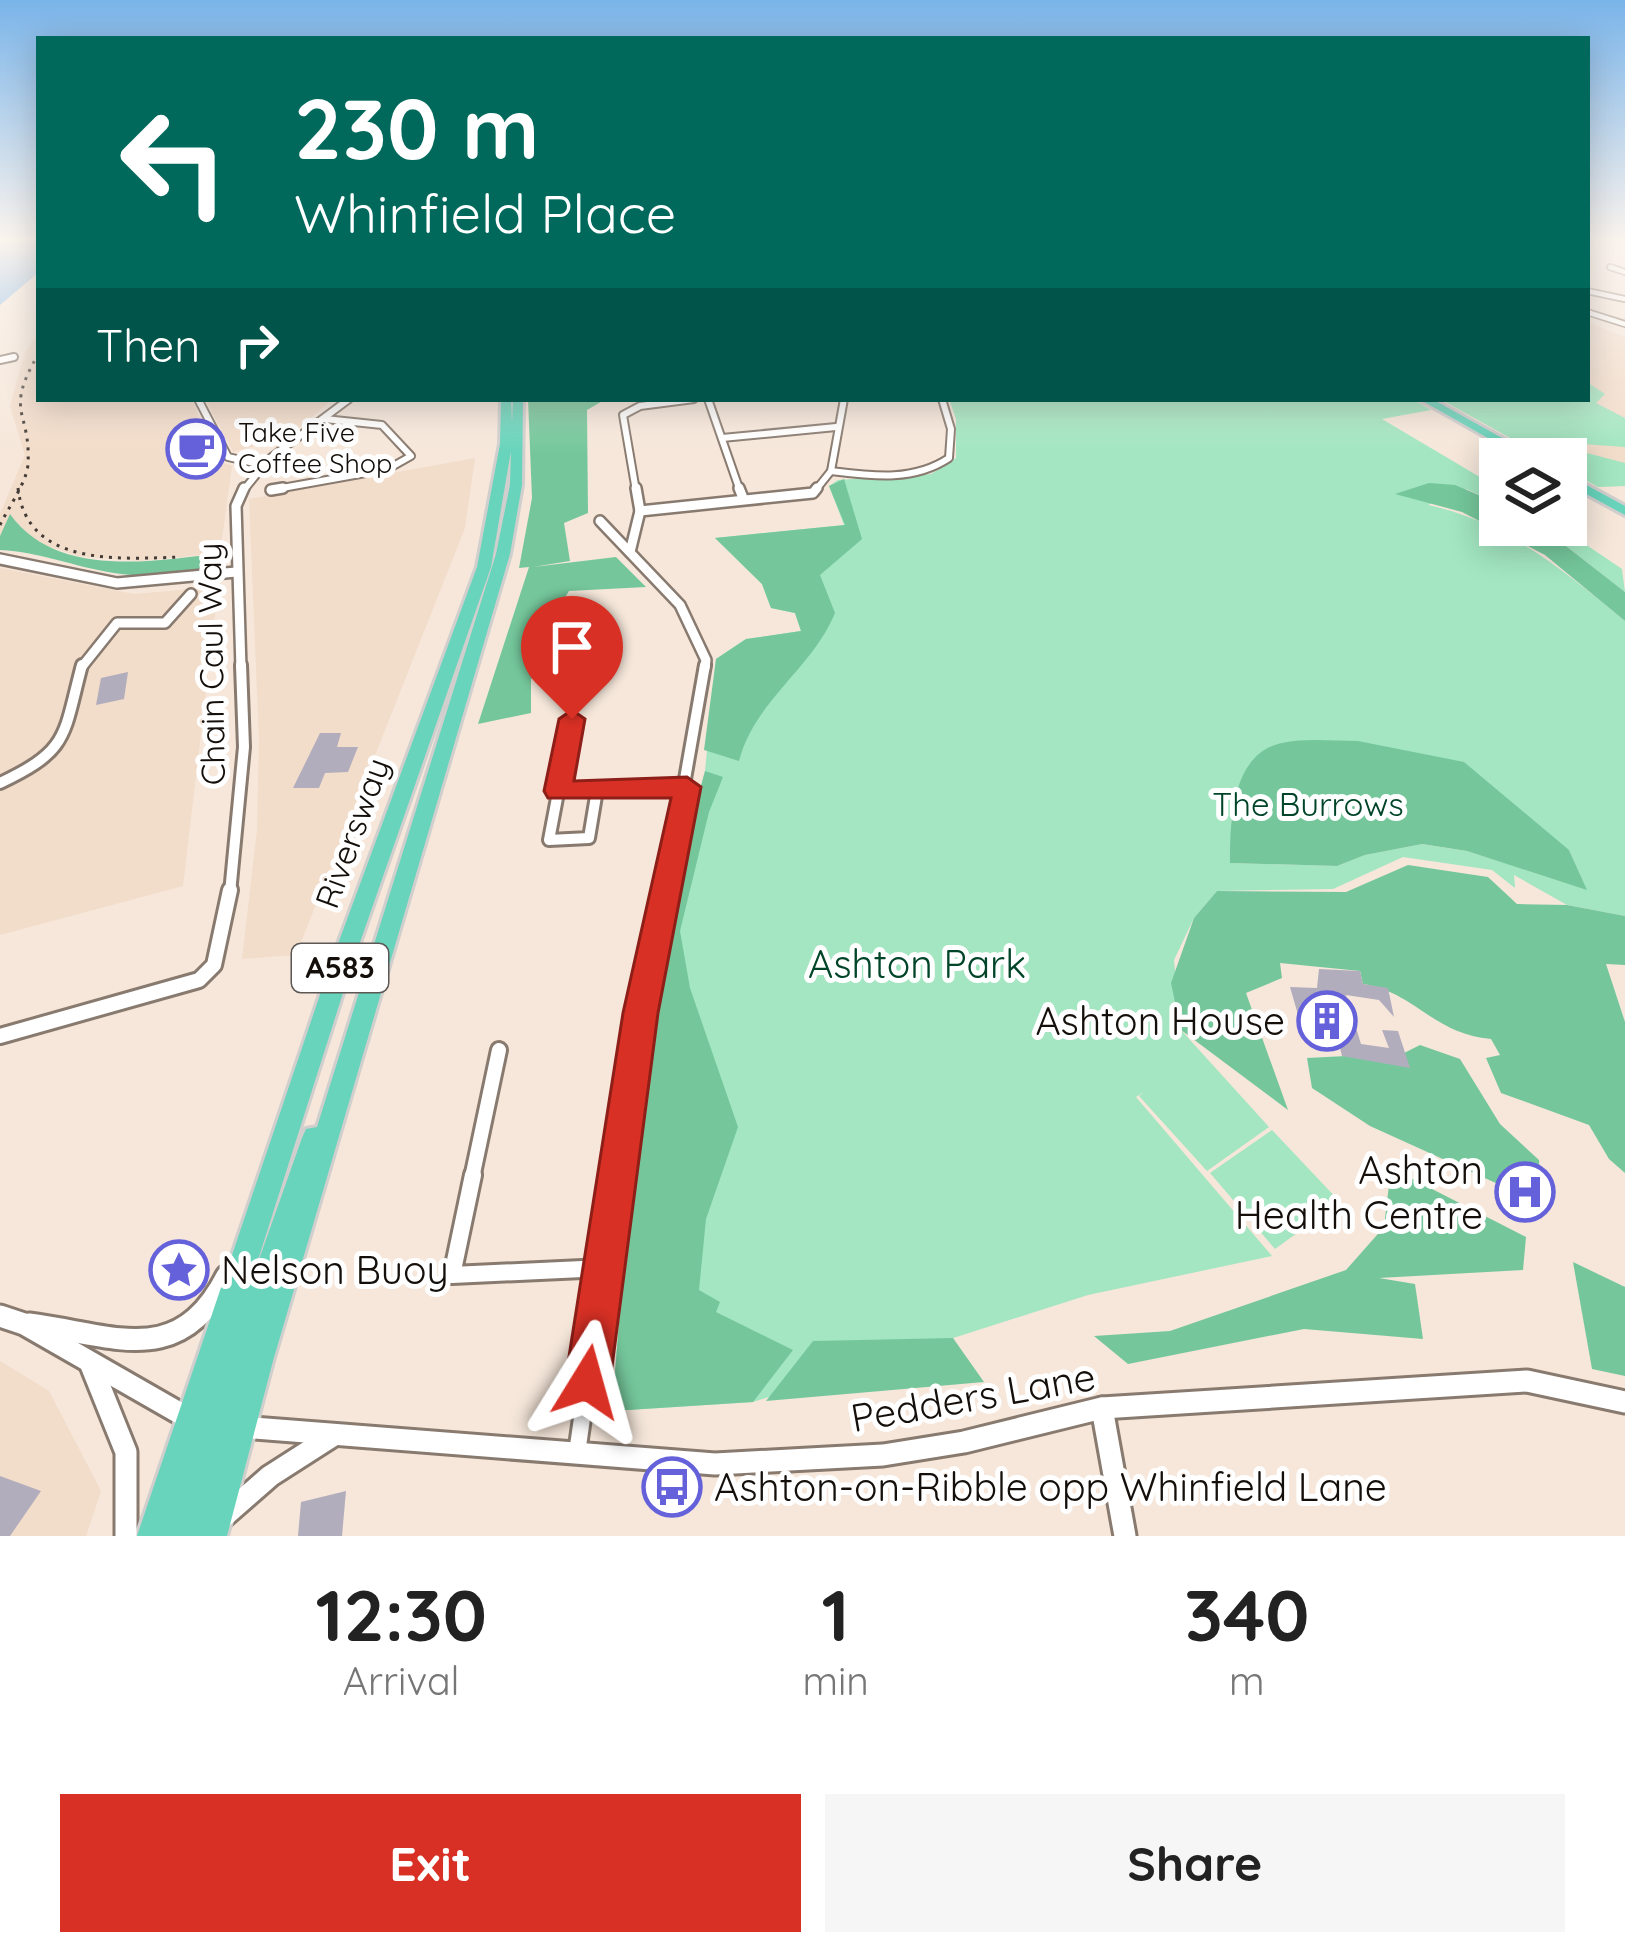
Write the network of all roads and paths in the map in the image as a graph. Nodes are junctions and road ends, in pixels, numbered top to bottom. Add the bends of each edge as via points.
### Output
1 (1590, 314) edge
2 (1625, 324) edge
3 (14, 357) dead end
4 (0, 360) edge
5 (200, 402) edge
6 (345, 402) edge
7 (506, 402) edge
8 (518, 402) edge
9 (671, 402) edge
10 (710, 402) edge
11 (843, 402) edge
12 (943, 402) edge
13 (1430, 402) edge
14 (326, 418) junction
15 (836, 427) junction
16 (722, 438) junction
17 (1496, 438) edge
18 (263, 465) junction
19 (831, 471) junction
20 (271, 490) dead end
21 (1587, 490) edge
22 (743, 498) junction
23 (640, 511) junction
24 (1622, 511) edge
25 (600, 521) dead end
26 (630, 552) junction
27 (0, 559) edge
28 (236, 572) junction
29 (191, 594) dead end
30 (572, 719) dead end
31 (0, 783) edge
32 (687, 787) junction
33 (597, 790) junction
34 (558, 791) junction
35 (0, 1036) edge
36 (500, 1050) dead end
37 (256, 1220) junction
38 (604, 1268) junction
39 (0, 1316) edge
40 (24, 1324) junction
41 (91, 1365) junction
42 (1625, 1402) edge
43 (1102, 1408) junction
44 (214, 1424) junction
45 (334, 1436) junction
46 (577, 1455) junction
47 (212, 1531) edge
48 (127, 1536) edge
49 (153, 1536) edge
50 (180, 1536) edge
51 (1125, 1536) edge

1 - 2 street
3 - 4 street
5 - 18 street via 228,457
6 - 14 street, Chain Caul Way
7 - 37 highway, Riversway / A583 via 484,567
8 - 44 highway, Riversway / A583 via 516,485 503,554 339,1098
9 - 23 street via 622,415
10 - 16 street
11 - 15 street
12 - 19 street via 949,458 935,470
13 - 17 highway
14 - 18 street, Chain Caul Way
14 - 20 street via 382,425 411,456 388,469
15 - 16 street
15 - 19 street
16 - 22 street
18 - 28 street, Chain Caul Way via 236,506
19 - 22 street via 813,493
21 - 24 highway
22 - 23 street
23 - 26 street
25 - 26 street
26 - 32 street via 680,605 706,660
27 - 28 street via 117,583
28 - 35 street, Chain Caul Way via 244,747 228,910 214,965 176,988
29 - 31 street via 165,623 117,622 83,662 61,746
30 - 34 street
32 - 33 street
32 - 38 street via 640,1013
33 - 34 street
33 - 34 street via 589,838 549,840
36 - 38 street via 452,1275
37 - 40 street via 212,1306 173,1338
37 - 44 highway, Riversway / A583
38 - 46 street
39 - 40 street
40 - 41 street
41 - 44 street
41 - 48 street via 126,1452
42 - 43 street, Pedders Lane via 1527,1381
43 - 46 street, Pedders Lane via 883,1455 715,1464
43 - 51 street
44 - 45 street, Pedders Lane
44 - 47 highway, A583
44 - 49 highway, A583
44 - 50 highway, A583
45 - 46 street, Pedders Lane
45 - 47 street via 270,1476

